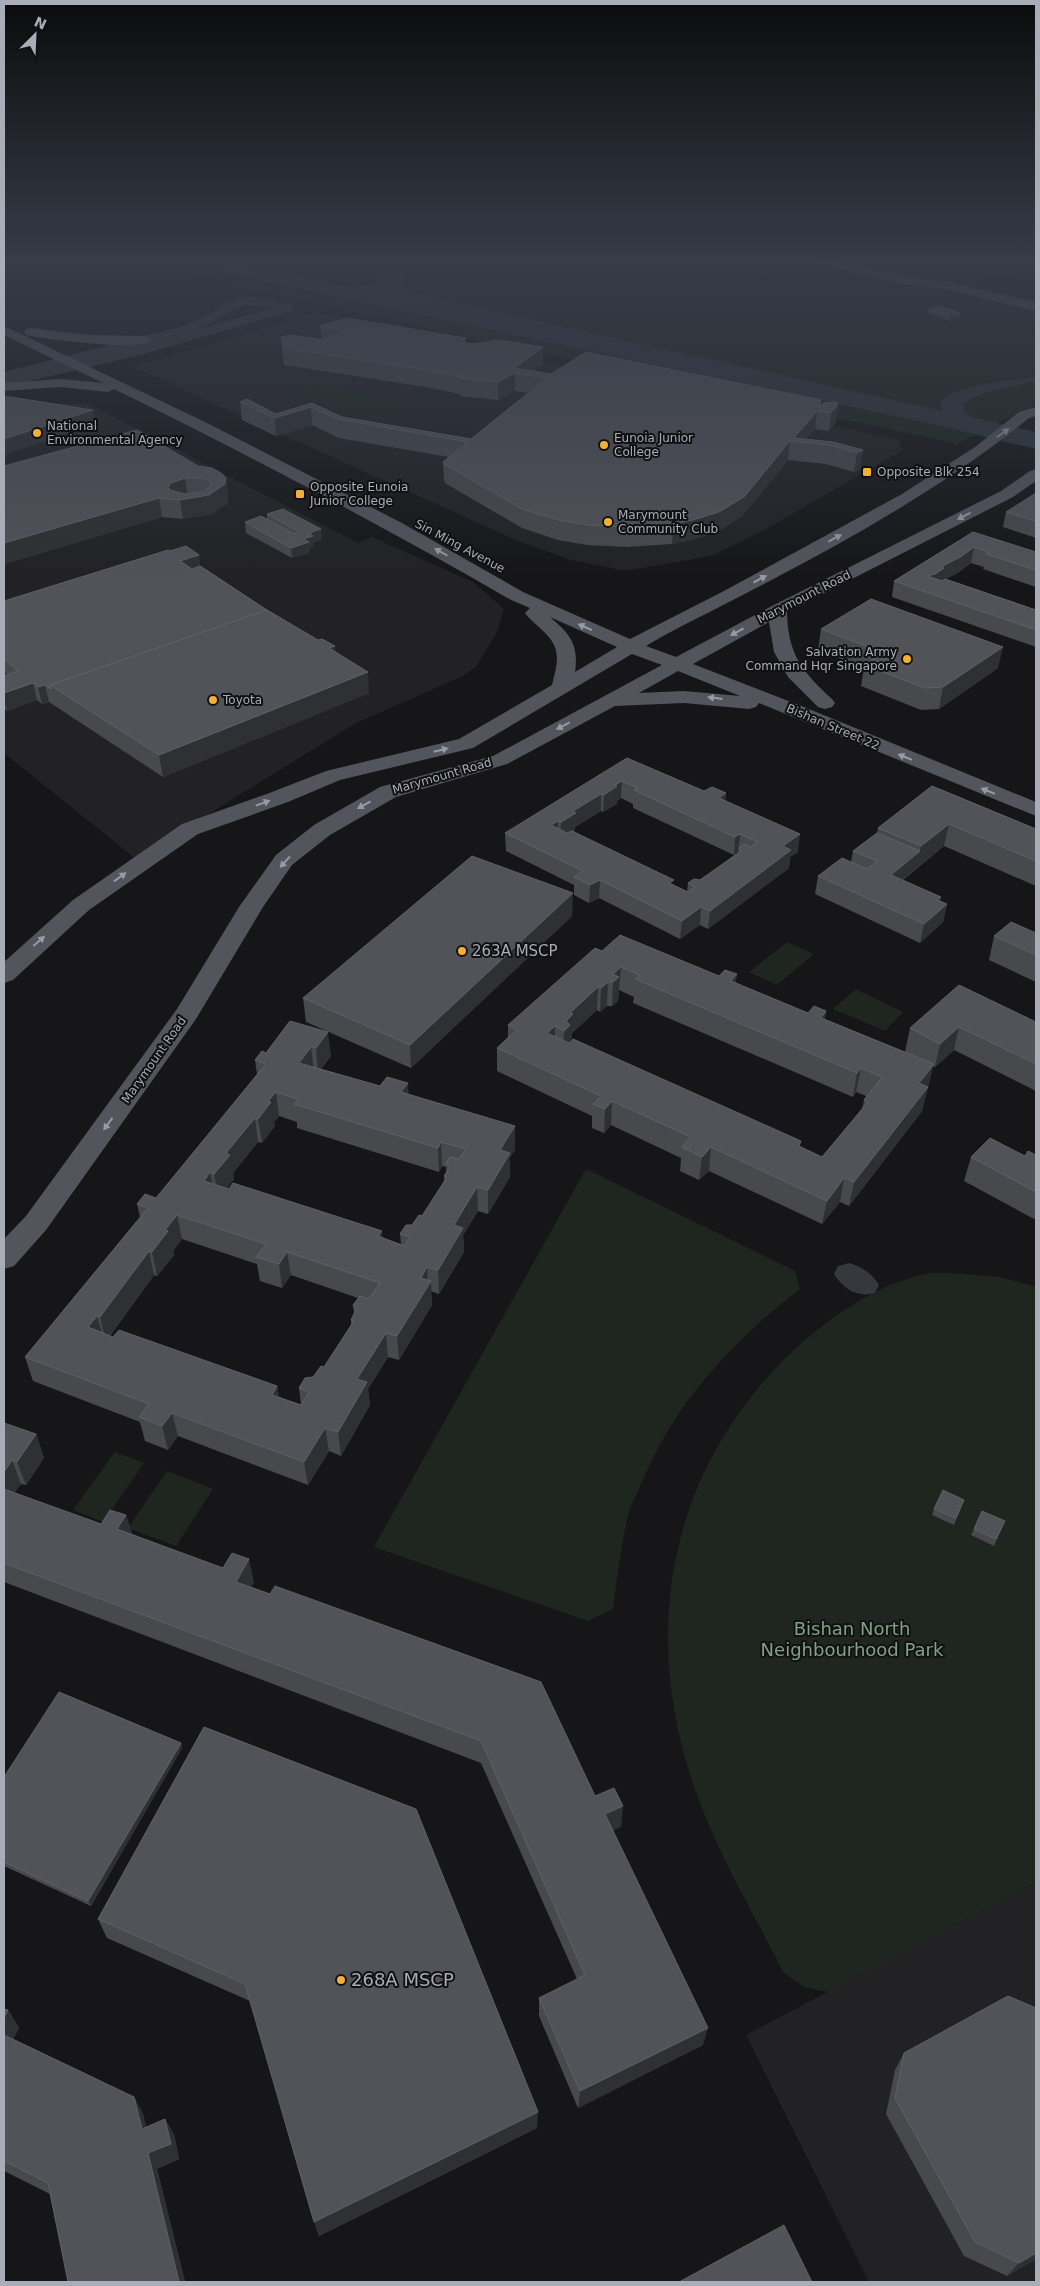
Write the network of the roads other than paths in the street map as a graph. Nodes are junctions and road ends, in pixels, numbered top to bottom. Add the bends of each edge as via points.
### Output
1 (33, 365) edge
2 (60, 365) edge
3 (67, 365) edge
4 (85, 365) edge
5 (87, 365) edge
6 (22, 372) junction
7 (4, 376) edge
8 (4, 385) edge
9 (131, 392) junction
10 (1030, 413) edge
11 (1036, 474) edge
12 (447, 537) dead end
13 (522, 590) junction
14 (778, 610) junction
15 (598, 613) dead end
16 (634, 627) dead end
17 (652, 634) junction
18 (630, 646) junction
19 (674, 651) junction
20 (696, 654) junction
21 (562, 687) junction
22 (606, 703) junction
23 (825, 703) junction
24 (797, 711) junction
25 (1036, 792) edge
26 (1036, 810) edge
27 (4, 975) edge
28 (4, 1258) edge

1 - 6 main road
2 - 6 street
3 - 8 street
4 - 9 main road, Sin Ming Avenue
5 - 12 main road, Sin Ming Avenue
6 - 7 street
8 - 9 main road via 61,383
13 -> 9 main road, Sin Ming Avenue
17 -> 10 main road, Marymount Road via 900,502
11 -> 14 main road, Marymount Road via 1007,494
13 - 15 main road, Sin Ming Avenue via 544,592
18 -> 13 main road, Sin Ming Avenue
13 - 21 main road via 563,638 569,661
14 -> 20 main road, Marymount Road
14 - 23 main road via 784,654 796,676
16 - 17 main road
17 - 18 main road, Marymount Road
17 - 19 main road, Bishan Street 22
18 - 19 main road, Bishan Street 22
18 - 21 main road, Marymount Road
19 - 20 main road, Marymount Road
19 - 22 main road, Marymount Road
19 - 24 main road, Bishan Street 22
20 - 23 main road, Bishan Street 22
27 -> 21 main road, Marymount Road via 81,905 190,829 333,775 466,744
24 -> 22 main road via 689,695
22 -> 28 main road, Marymount Road via 500,760 388,792 322,830 284,860 251,907 187,1013 36,1223
23 - 25 main road, Bishan Street 22
26 -> 24 main road, Bishan Street 22

